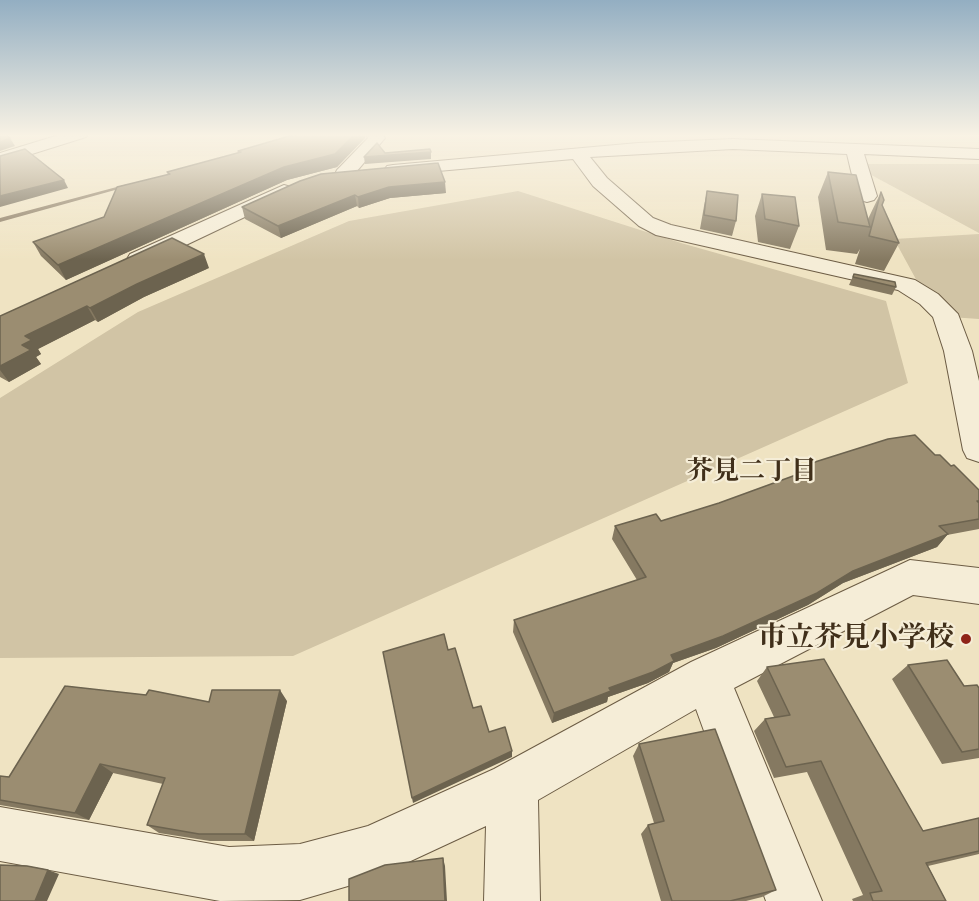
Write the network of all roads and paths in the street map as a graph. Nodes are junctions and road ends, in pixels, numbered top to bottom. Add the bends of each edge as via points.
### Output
1 (335, 176) edge
2 (595, 176) edge
3 (862, 176) edge
4 (867, 196) dead end
5 (123, 265) edge
6 (979, 450) edge
7 (979, 586) edge
8 (707, 678) junction
9 (512, 787) junction
10 (0, 834) edge
11 (512, 901) edge
12 (794, 901) edge

1 - 5 street via 312,181
2 - 6 street via 646,222 664,230 901,274 945,314 958,351
3 - 4 street
7 - 8 street via 910,577
8 - 9 street
8 - 12 street
9 - 10 street via 372,852 300,872 229,875
9 - 11 street

